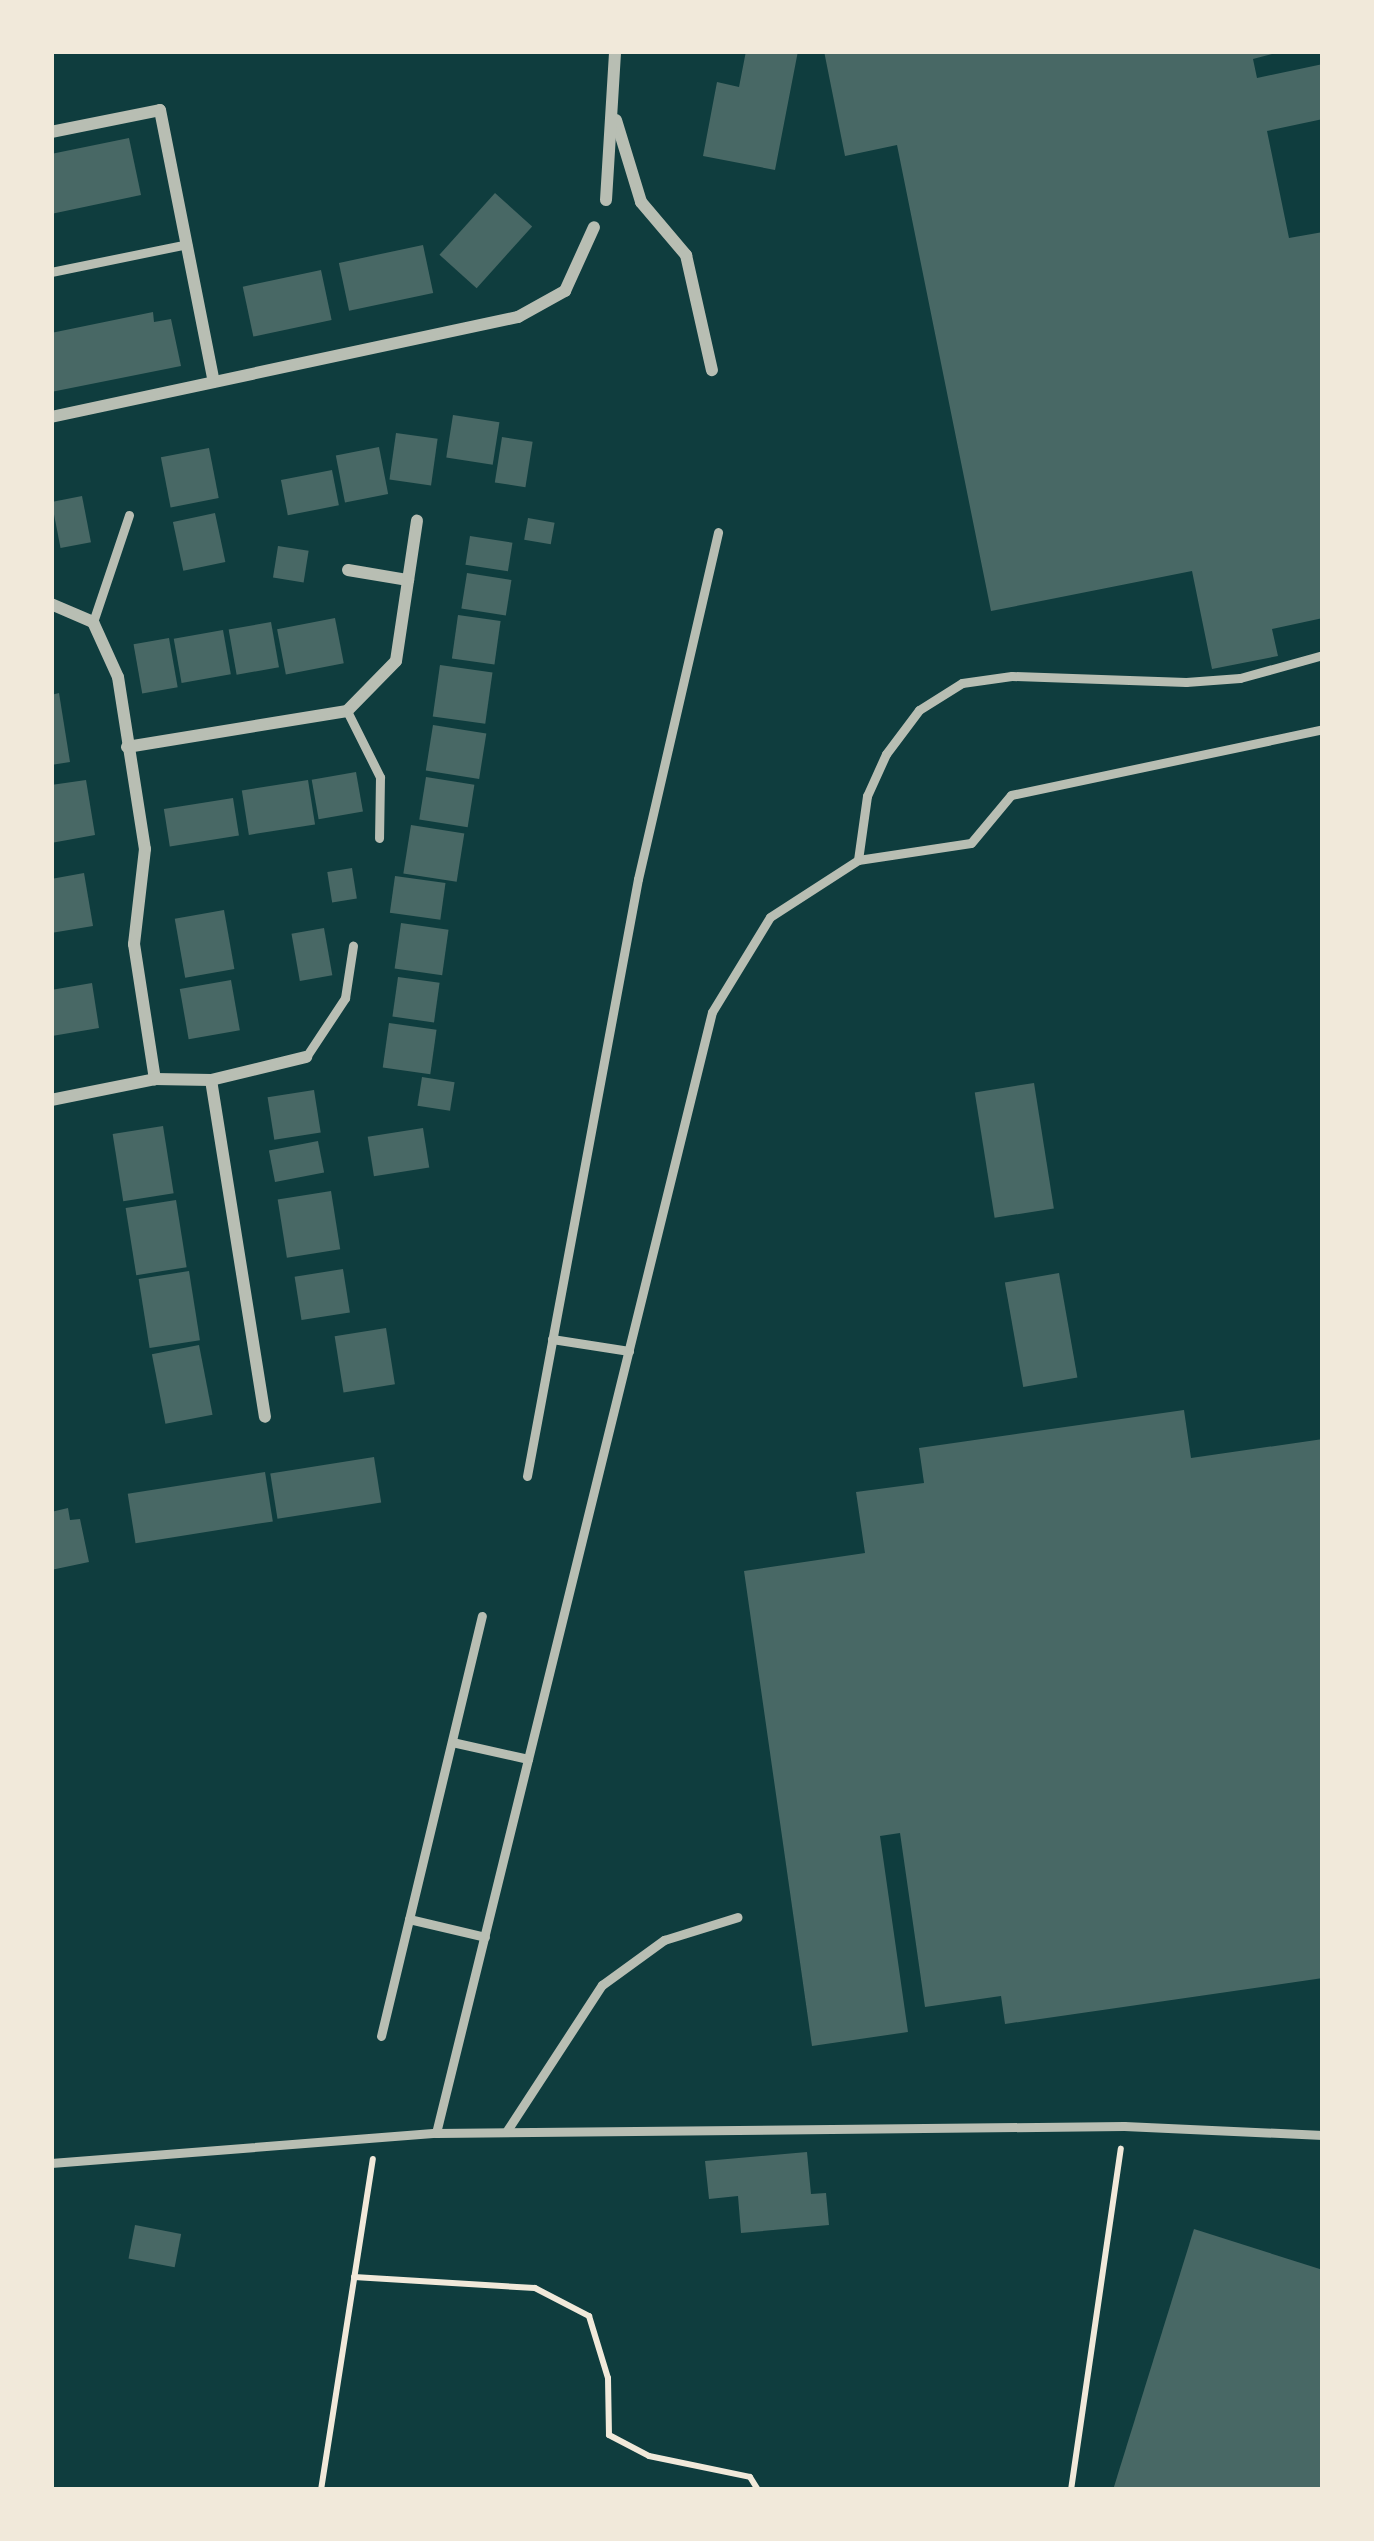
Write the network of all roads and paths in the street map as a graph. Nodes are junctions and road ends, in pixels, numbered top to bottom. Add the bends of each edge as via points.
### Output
1 (615, 51) edge
2 (616, 120) junction
3 (51, 131) edge
4 (605, 200) dead end
5 (594, 227) dead end
6 (187, 244) junction
7 (51, 272) edge
8 (712, 370) dead end
9 (214, 382) junction
10 (51, 418) edge
11 (129, 514) dead end
12 (418, 521) dead end
13 (718, 532) dead end
14 (349, 570) dead end
15 (408, 580) junction
16 (51, 604) edge
17 (93, 622) junction
18 (1323, 655) edge
19 (347, 710) junction
20 (1323, 729) edge
21 (127, 747) junction
22 (379, 838) dead end
23 (858, 860) junction
24 (352, 946) dead end
25 (306, 1057) joint
26 (154, 1079) junction
27 (211, 1080) junction
28 (51, 1100) edge
29 (552, 1339) junction
30 (629, 1352) junction
31 (265, 1417) dead end
32 (527, 1476) dead end
33 (482, 1616) dead end
34 (452, 1742) junction
35 (528, 1759) junction
36 (738, 1917) dead end
37 (409, 1919) junction
38 (484, 1936) junction
39 (381, 2036) dead end
40 (1124, 2126) junction
41 (506, 2132) junction
42 (436, 2133) junction
43 (1323, 2135) edge
44 (376, 2138) junction
45 (51, 2163) edge
46 (354, 2277) junction
47 (321, 2490) edge
48 (758, 2490) edge
49 (1071, 2490) edge

1 - 2 street
2 - 4 street
2 - 8 street via 641,202 686,255
3 - 6 street via 160,110
5 - 9 street via 565,291 518,317
6 - 7 lane
6 - 9 street
9 - 10 street
11 - 17 lane
12 - 15 street
13 - 29 lane via 638,879
14 - 15 street
15 - 19 street via 396,661
16 - 17 street
17 - 21 street via 118,677
18 - 23 lane via 1240,678 1012,676 962,683 919,710 886,754 867,796
19 - 21 street
19 - 22 lane via 380,777
20 - 23 lane via 1011,796 971,843
21 - 26 street via 146,849 134,944
23 - 30 lane via 770,917 712,1012
24 - 25 lane via 345,998
25 - 27 street
26 - 27 street
26 - 28 street
27 - 31 street
29 - 30 lane
29 - 32 lane
30 - 35 lane
33 - 34 lane
34 - 35 lane
34 - 37 lane
35 - 38 lane
36 - 41 lane via 664,1940 602,1985
37 - 38 lane
37 - 39 lane
38 - 42 lane
40 - 41 lane
40 - 43 lane
40 - 49 path
41 - 42 lane
42 - 44 lane
44 - 45 lane
44 - 46 path
46 - 47 path
46 - 48 path via 535,2288 589,2316 608,2378 609,2435 649,2456 750,2477

